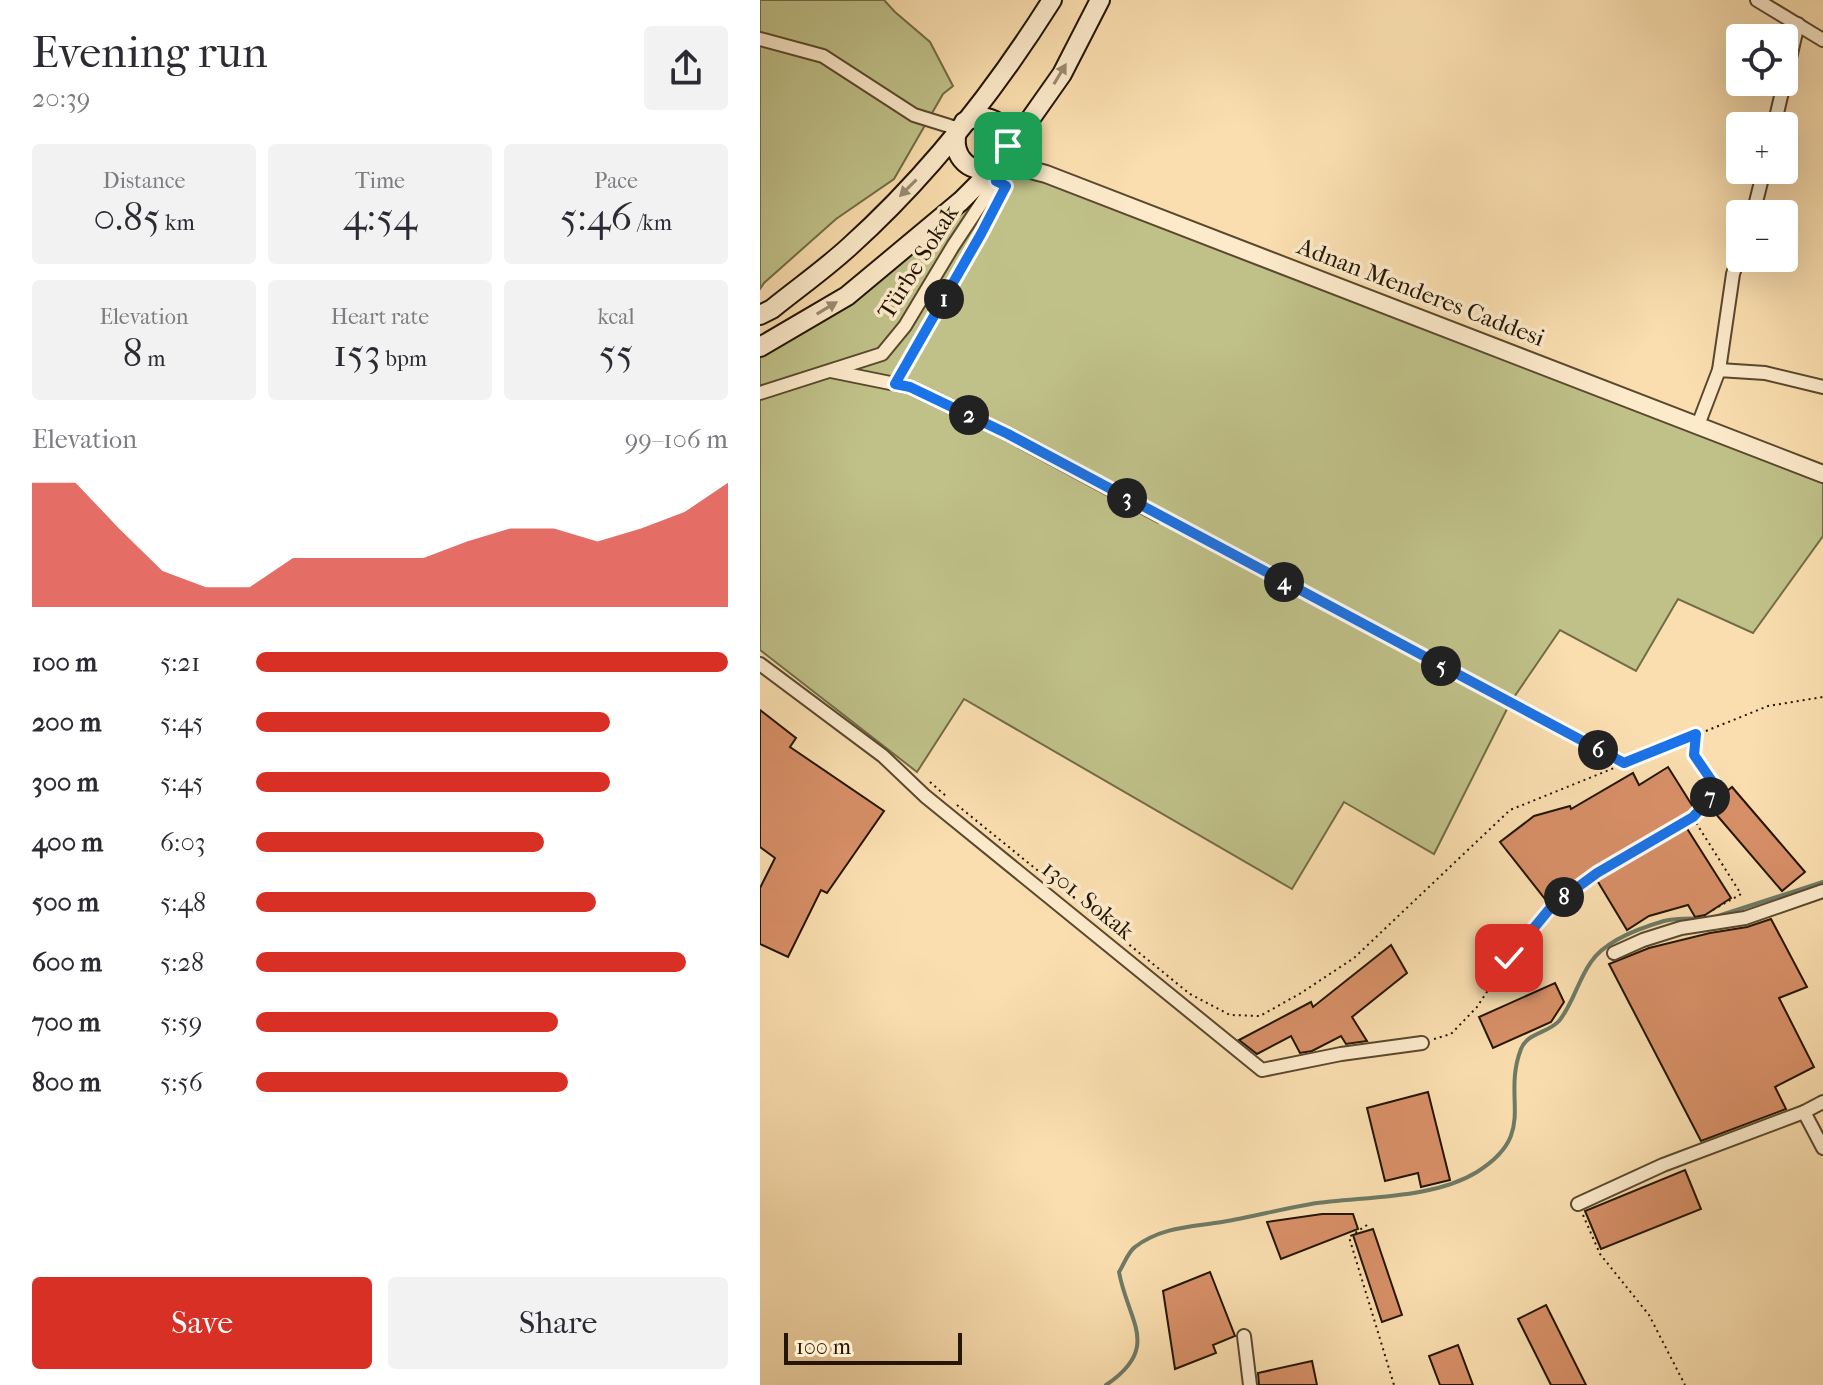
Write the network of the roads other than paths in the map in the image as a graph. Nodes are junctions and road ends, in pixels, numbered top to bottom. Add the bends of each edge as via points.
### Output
1 (1052, 0) edge
2 (1100, 0) edge
3 (1757, 0) edge
4 (1798, 24) joint
5 (760, 39) edge
6 (1823, 40) edge
7 (961, 125) junction
8 (1003, 158) junction
9 (1734, 272) edge
10 (760, 315) edge
11 (760, 347) edge
12 (1719, 370) junction
13 (831, 371) junction
14 (1823, 387) edge
15 (760, 393) edge
16 (1698, 425) junction
17 (1823, 474) edge
18 (1160, 516) road end
19 (760, 664) edge
20 (1823, 891) edge
21 (1614, 953) dead end
22 (1422, 1043) road end
23 (1823, 1102) edge
24 (1804, 1112) junction
25 (1823, 1148) edge
26 (1578, 1204) road end
27 (1244, 1336) dead end
28 (1250, 1385) edge

1 - 7 main road
8 -> 2 main road via 1062,74
3 - 4 street
4 - 6 street
5 - 7 street via 823,56 914,115
7 - 8 main road via 980,116 997,121 1007,136
7 - 8 main road via 955,137 957,153 968,166 984,170
7 -> 10 main road via 849,247
11 -> 8 main road via 847,296 961,201
8 - 13 street, Türbe Sokak via 996,181 905,326 882,354
8 - 16 street, Adnan Menderes Caddesi
9 - 12 street
12 - 14 street via 1765,373
12 - 16 street
13 - 15 street, Türbe Sokak
13 - 18 street via 910,387
16 - 17 street, Adnan Menderes Caddesi
19 - 22 street, 1301. Sokak via 883,756 925,796 1262,1070
20 - 21 street via 1745,918 1681,928
23 - 24 street
24 - 25 street
24 - 26 street via 1663,1165
27 - 28 street

